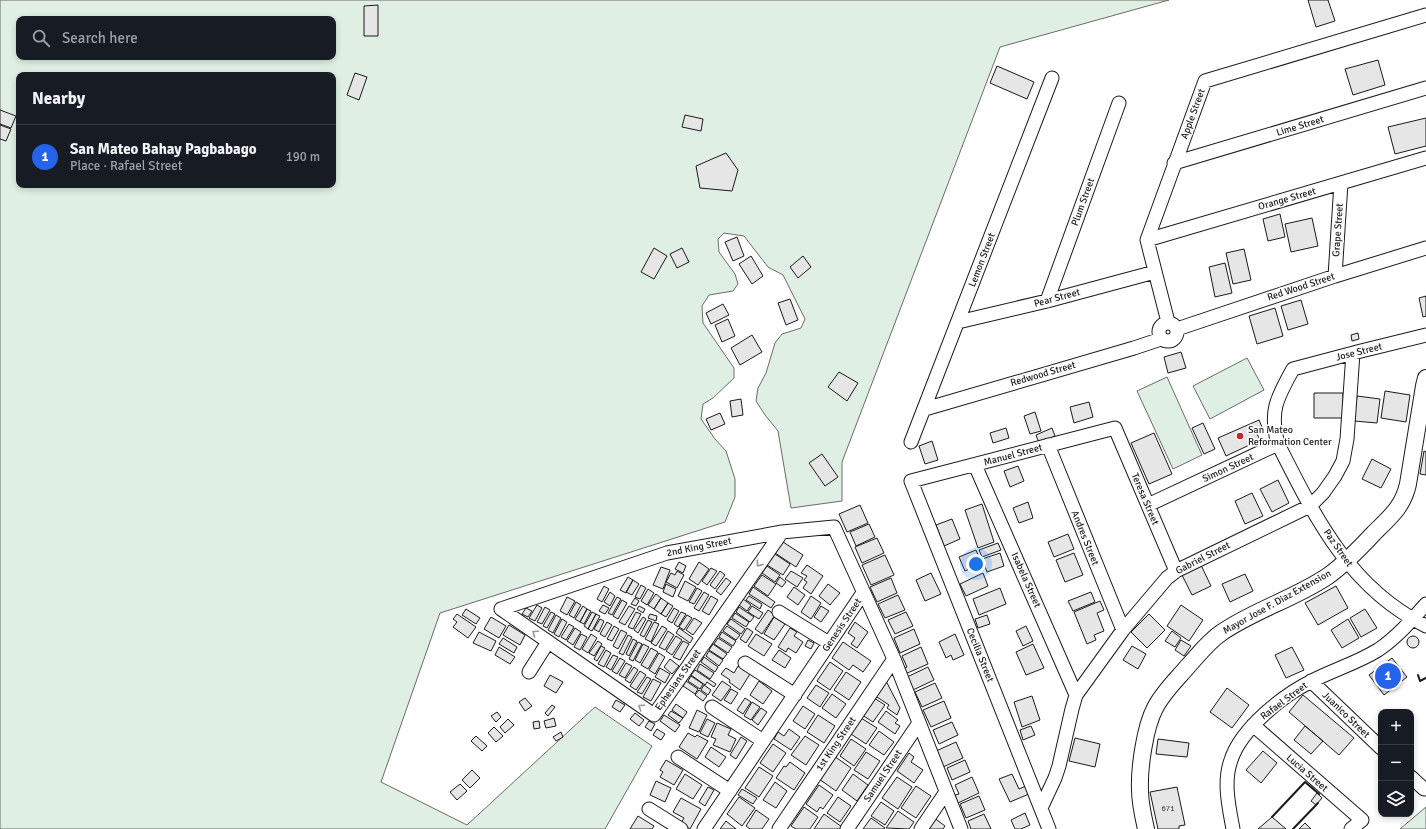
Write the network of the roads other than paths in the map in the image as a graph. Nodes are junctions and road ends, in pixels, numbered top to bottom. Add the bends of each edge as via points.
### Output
1 (1426, 15) edge
2 (1052, 78) dead end
3 (1426, 88) edge
4 (1118, 103) dead end
5 (1426, 158) edge
6 (1174, 163) junction
7 (1341, 183) junction
8 (1147, 240) junction
9 (1426, 248) edge
10 (1155, 272) junction
11 (1335, 276) junction
12 (1047, 301) junction
13 (958, 322) junction
14 (1172, 326) junction
15 (1426, 336) edge
16 (1354, 353) junction
17 (1426, 378) edge
18 (924, 409) junction
19 (1115, 428) joint
20 (911, 442) dead end
21 (1278, 444) junction
22 (1048, 445) junction
23 (975, 465) junction
24 (912, 481) joint
25 (1148, 505) junction
26 (1310, 506) junction
27 (782, 532) junction
28 (1346, 561) junction
29 (1176, 571) junction
30 (863, 593) junction
31 (1426, 604) edge
32 (500, 609) joint
33 (779, 612) dead end
34 (1412, 619) junction
35 (1426, 626) edge
36 (1123, 630) junction
37 (548, 642) junction
38 (829, 644) junction
39 (894, 659) junction
40 (746, 663) dead end
41 (529, 672) dead end
42 (1311, 681) junction
43 (795, 695) junction
44 (1076, 695) junction
45 (712, 707) dead end
46 (919, 723) junction
47 (1253, 725) junction
48 (763, 741) junction
49 (1378, 745) edge
50 (678, 758) dead end
51 (1414, 780) edge
52 (1424, 789) dead end
53 (730, 791) junction
54 (946, 792) junction
55 (1041, 808) junction
56 (649, 809) dead end
57 (681, 829) edge
58 (704, 829) edge
59 (779, 829) edge
60 (847, 829) edge
61 (921, 829) edge
62 (961, 829) edge
63 (1049, 829) edge
64 (1146, 829) edge
65 (1233, 829) edge
66 (1351, 829) edge

1 - 6 street, Apple Street via 1205,81
2 - 13 street, Lemon Street
3 - 6 street, Lime Street
4 - 12 street, Plum Street
5 - 7 street, Orange Street
6 - 8 street, Apple Street
7 - 8 street, Orange Street
7 - 11 street, Grape Street
8 - 10 street
9 - 11 street, Red Wood Street
10 - 12 street, Pear Street
10 - 14 street
11 - 14 street, Red Wood Street
12 - 13 street, Pear Street
13 - 18 street, Lemon Street
14 - 18 street, Redwood Street via 1163,323 1160,326 1158,330 1161,339
15 - 16 street, Jose Street
16 - 21 street, Jose Street via 1293,369 1274,411
16 - 26 street, Gabriel Street via 1350,415 1344,456 1340,469
17 - 28 street, Mayor Jose F. Diaz Extension via 1406,495 1396,510
18 - 20 street, Lemon Street
19 - 22 street, Manuel Street
19 - 25 street, Teresa Street
21 - 25 street, Simon Street
21 - 26 street, Paz Street
22 - 23 street, Manuel Street
22 - 36 street, Andres Street
23 - 24 street, Manuel Street
23 - 44 street, Isabela Street
24 - 55 street, Cecilia Street
25 - 29 street, Teresa Street
26 - 28 street, Paz Street
26 - 29 street, Gabriel Street
27 - 30 street, 2nd King Street via 834,527
27 - 32 street, 2nd King Street via 667,553
27 -> 37 street, Ephesians Street via 654,715
28 - 34 street, Paz Street via 1382,598
28 - 64 street, Mayor Jose F. Diaz Extension via 1314,584 1220,634 1204,648 1164,695 1150,719 1140,776
29 - 36 street, Gabriel Street via 1167,578
30 - 38 street, Genesis Street
30 - 39 street, Genesis Street
31 - 34 street, Rafael Street
37 -> 32 street, Ephesians Street
33 - 38 street
34 - 35 street, Paz Street
34 - 42 street, Rafael Street via 1376,651
36 - 44 street, Gabriel Street
37 - 41 street
38 - 43 street, Genesis Street
39 - 46 street, Genesis Street
39 - 59 street, 1st King Street
40 - 43 street
42 - 47 street, Rafael Street via 1273,707
42 - 49 street, Juanico Street
43 - 48 street, Genesis Street
44 - 55 street, Gabriel Street via 1059,766
45 - 48 street
46 - 54 street, Genesis Street
46 - 60 street, Samuel Street
47 - 65 street, Rafael Street via 1230,760 1228,796
47 - 66 street, Lucia Street via 1362,820
48 - 53 street, Genesis Street
50 - 53 street
51 - 52 street
53 - 58 street, Genesis Street
54 - 61 street
54 - 62 street, Genesis Street
55 - 63 street, Cecilia Street
56 - 57 street

